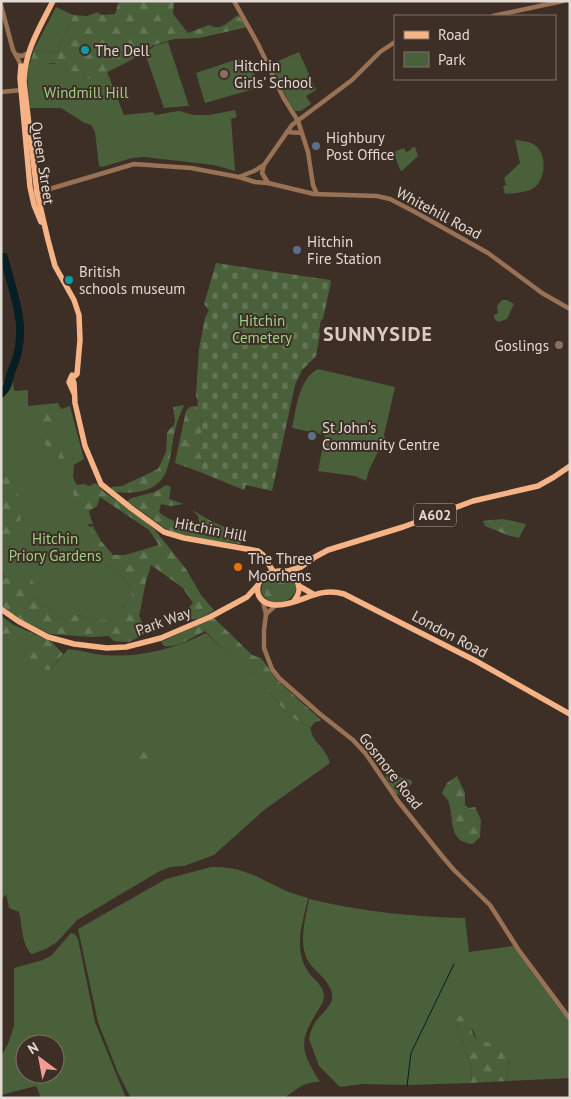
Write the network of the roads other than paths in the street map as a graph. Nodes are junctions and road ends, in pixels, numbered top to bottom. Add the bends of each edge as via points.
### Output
1 (53, 1) edge
2 (234, 1) edge
3 (563, 1) edge
4 (1, 5) edge
5 (498, 15) edge
6 (394, 43) edge
7 (32, 44) junction
8 (26, 54) junction
9 (17, 55) junction
10 (21, 68) junction
11 (23, 90) junction
12 (1, 92) edge
13 (294, 114) junction
14 (303, 116) junction
15 (298, 120) junction
16 (292, 125) junction
17 (287, 132) junction
18 (302, 133) junction
19 (264, 165) junction
20 (239, 177) junction
21 (268, 183) junction
22 (312, 184) junction
23 (306, 191) junction
24 (34, 194) junction
25 (317, 194) junction
26 (570, 309) edge
27 (570, 466) edge
28 (101, 484) joint
29 (266, 562) junction
30 (301, 567) junction
31 (273, 571) junction
32 (288, 571) junction
33 (266, 574) junction
34 (296, 579) junction
35 (257, 586) junction
36 (299, 586) junction
37 (313, 594) junction
38 (247, 597) junction
39 (262, 600) junction
40 (293, 602) junction
41 (276, 605) junction
42 (1, 609) edge
43 (266, 614) junction
44 (570, 714) edge
45 (570, 1019) edge

1 - 7 main road
2 - 13 street
3 - 5 street
4 - 9 street
6 - 14 street via 352,80
7 - 8 main road
7 - 11 main road via 27,54
8 - 9 street
8 - 10 main road
9 - 10 street
10 - 11 main road
11 - 12 street
11 - 24 main road, Queen Street
13 - 14 street
13 - 15 street
13 - 16 street
14 - 15 street
15 - 16 street
15 - 18 street
16 - 17 street
17 - 18 street
17 - 19 street
18 - 22 street
19 - 20 street
19 - 21 street via 263,176
20 - 21 street, Whitehill Road
20 - 24 street, Whitehill Road via 191,168 134,164
21 - 23 street, Whitehill Road
22 - 23 street
22 - 25 street
23 - 25 street, Whitehill Road
24 - 28 main road, Queen Street via 34,205 55,266 79,315 80,340 72,378 86,446
25 - 26 street, Whitehill Road via 377,196 390,200 488,253 542,293
27 - 30 main road, A602 via 535,487 473,502 328,550
28 - 29 main road, Hitchin Hill via 164,532 255,550
29 - 31 main road, Hitchin Hill
29 - 33 main road
30 - 32 main road, A602
30 - 34 main road
31 - 32 main road
31 - 33 main road
32 - 34 main road
33 - 35 main road
34 - 36 main road
35 - 38 main road, Park Way
35 - 39 main road
36 - 37 main road
36 - 40 main road via 298,596
37 - 40 main road, London Road
37 - 44 main road, London Road via 332,591 347,595 476,661
38 - 39 main road
38 - 42 main road, Park Way via 161,638 143,644 107,648 48,637
39 - 41 main road
39 - 43 street, Gosmore Road
40 - 41 main road
41 - 43 street
43 - 45 street, Gosmore Road via 264,648 275,673 359,746 404,810 460,876 486,900

